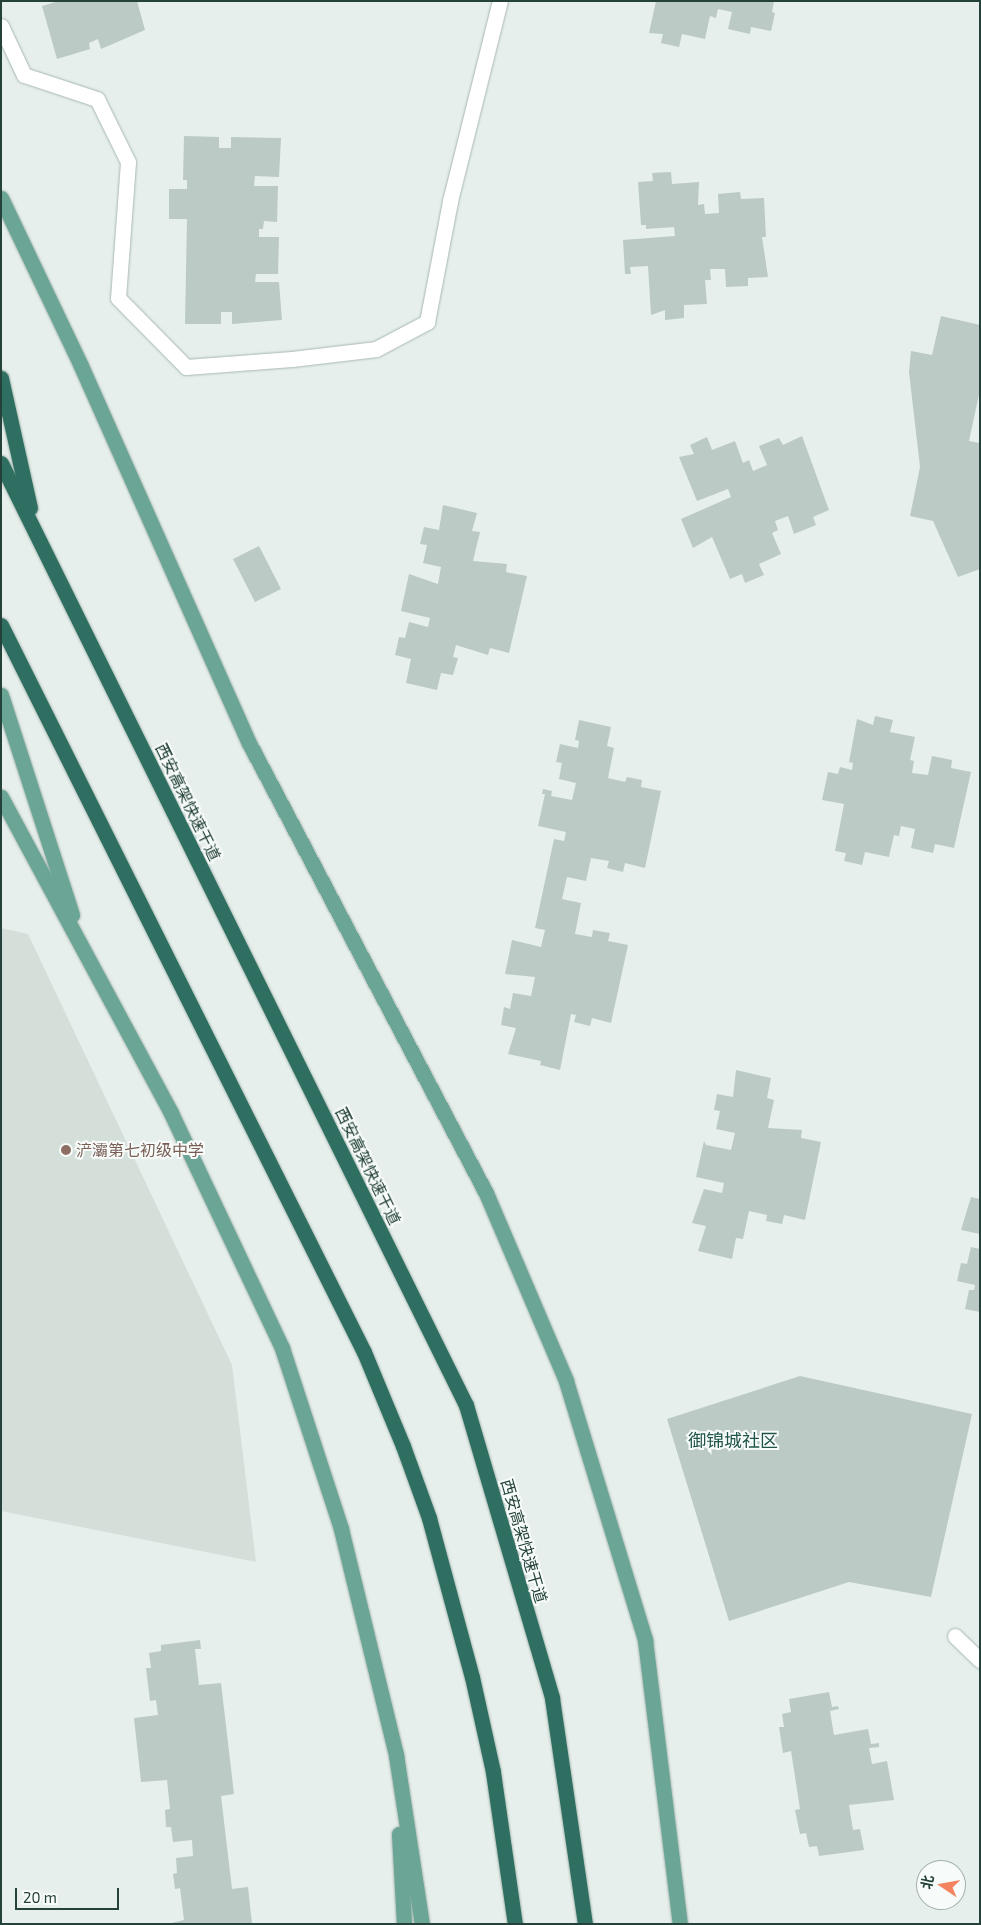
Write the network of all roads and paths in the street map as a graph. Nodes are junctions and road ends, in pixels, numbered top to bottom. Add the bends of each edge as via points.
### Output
1 (500, 1) edge
2 (1, 26) edge
3 (1, 198) edge
4 (1, 378) edge
5 (1, 464) edge
6 (35, 532) junction
7 (1, 625) edge
8 (1, 695) edge
9 (1, 797) edge
10 (83, 951) junction
11 (955, 1636) dead end
12 (980, 1660) edge
13 (396, 1755) junction
14 (678, 1906) junction
15 (404, 1924) edge
16 (422, 1924) edge
17 (515, 1924) edge
18 (584, 1924) edge
19 (680, 1924) edge
20 (686, 1924) edge

1 - 2 street via 450,201 427,322 376,349 186,367 118,298 128,162 97,99 24,75
3 - 14 main road via 81,366 249,743 486,1193 566,1381 645,1640
4 - 6 highway
5 - 6 highway, 西安高架快速干道
6 - 18 highway, 西安高架快速干道 via 466,1405 552,1698
7 - 17 highway via 364,1352 403,1446 429,1518 472,1677 496,1790
8 - 10 main road
9 - 10 main road
10 - 13 main road via 171,1113 282,1348 341,1529
11 - 12 street
13 - 15 main road
13 - 16 main road
14 - 19 main road
14 - 20 main road

